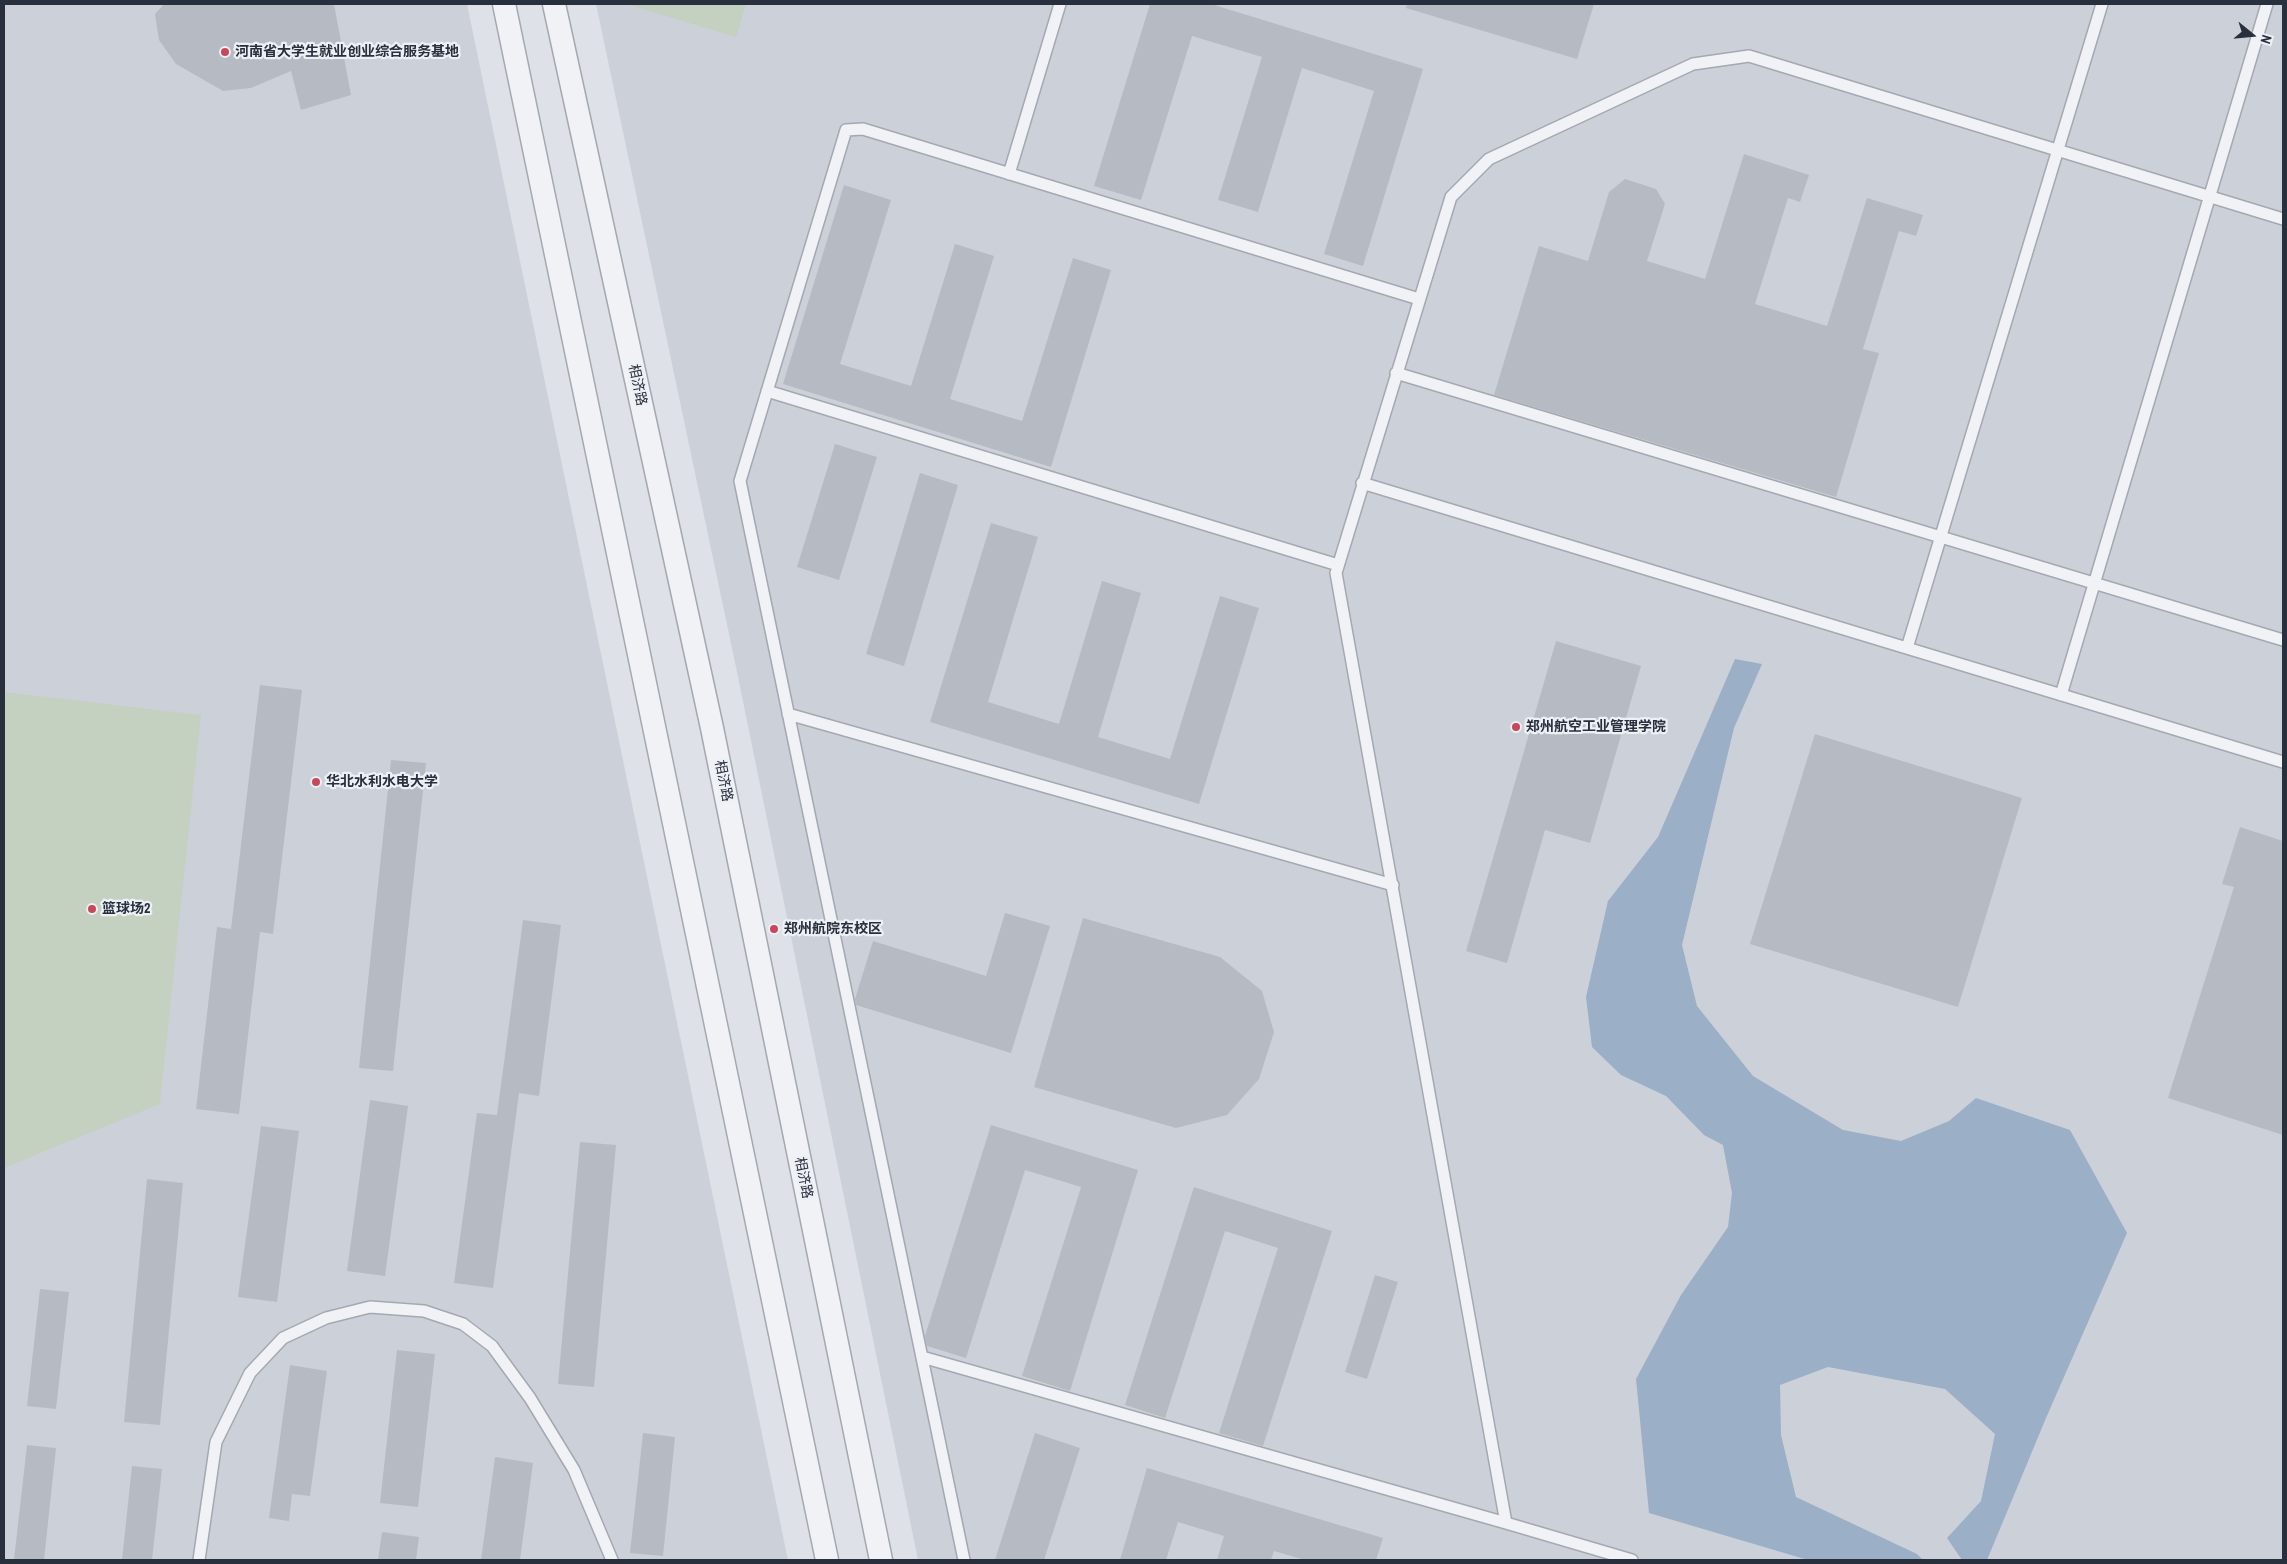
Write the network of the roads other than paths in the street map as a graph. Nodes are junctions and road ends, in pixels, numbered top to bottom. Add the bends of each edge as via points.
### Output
1 (504, 4) edge
2 (554, 4) edge
3 (1060, 4) edge
4 (2102, 4) edge
5 (2267, 4) edge
6 (2058, 150) junction
7 (1009, 174) junction
8 (2209, 196) junction
9 (2283, 219) edge
10 (1419, 299) junction
11 (1396, 373) junction
12 (767, 391) junction
13 (1362, 482) junction
14 (1941, 537) junction
15 (1338, 564) junction
16 (2094, 583) junction
17 (2283, 640) edge
18 (1908, 648) junction
19 (2060, 695) junction
20 (788, 714) junction
21 (2283, 762) edge
22 (1393, 885) junction
23 (922, 1358) junction
24 (1506, 1523) junction
25 (199, 1560) edge
26 (612, 1560) edge
27 (827, 1560) edge
28 (881, 1560) edge
29 (964, 1560) edge
30 (1632, 1560) edge

1 - 27 street
2 - 28 street, 相济路 via 712,728
3 - 7 lane
4 - 6 lane
5 - 8 lane
6 - 8 lane
6 - 10 lane via 1749,56 1693,64 1490,159 1451,197
6 - 14 lane
7 - 10 lane
7 - 12 lane via 863,129 846,130
8 - 9 lane
8 - 16 lane
10 - 11 lane
11 - 13 lane
11 - 14 lane
12 - 15 lane
12 - 20 lane via 740,481
13 - 15 lane
13 - 18 lane
14 - 16 lane
14 - 18 lane
15 - 22 lane via 1336,572
16 - 17 lane
16 - 19 lane
18 - 19 lane
19 - 21 lane
20 - 22 lane
20 - 23 lane
22 - 24 lane
23 - 24 lane
23 - 29 lane
24 - 30 lane
25 - 26 lane via 216,1442 250,1373 283,1338 326,1318 370,1308 424,1310 463,1324 492,1346 530,1398 574,1470

